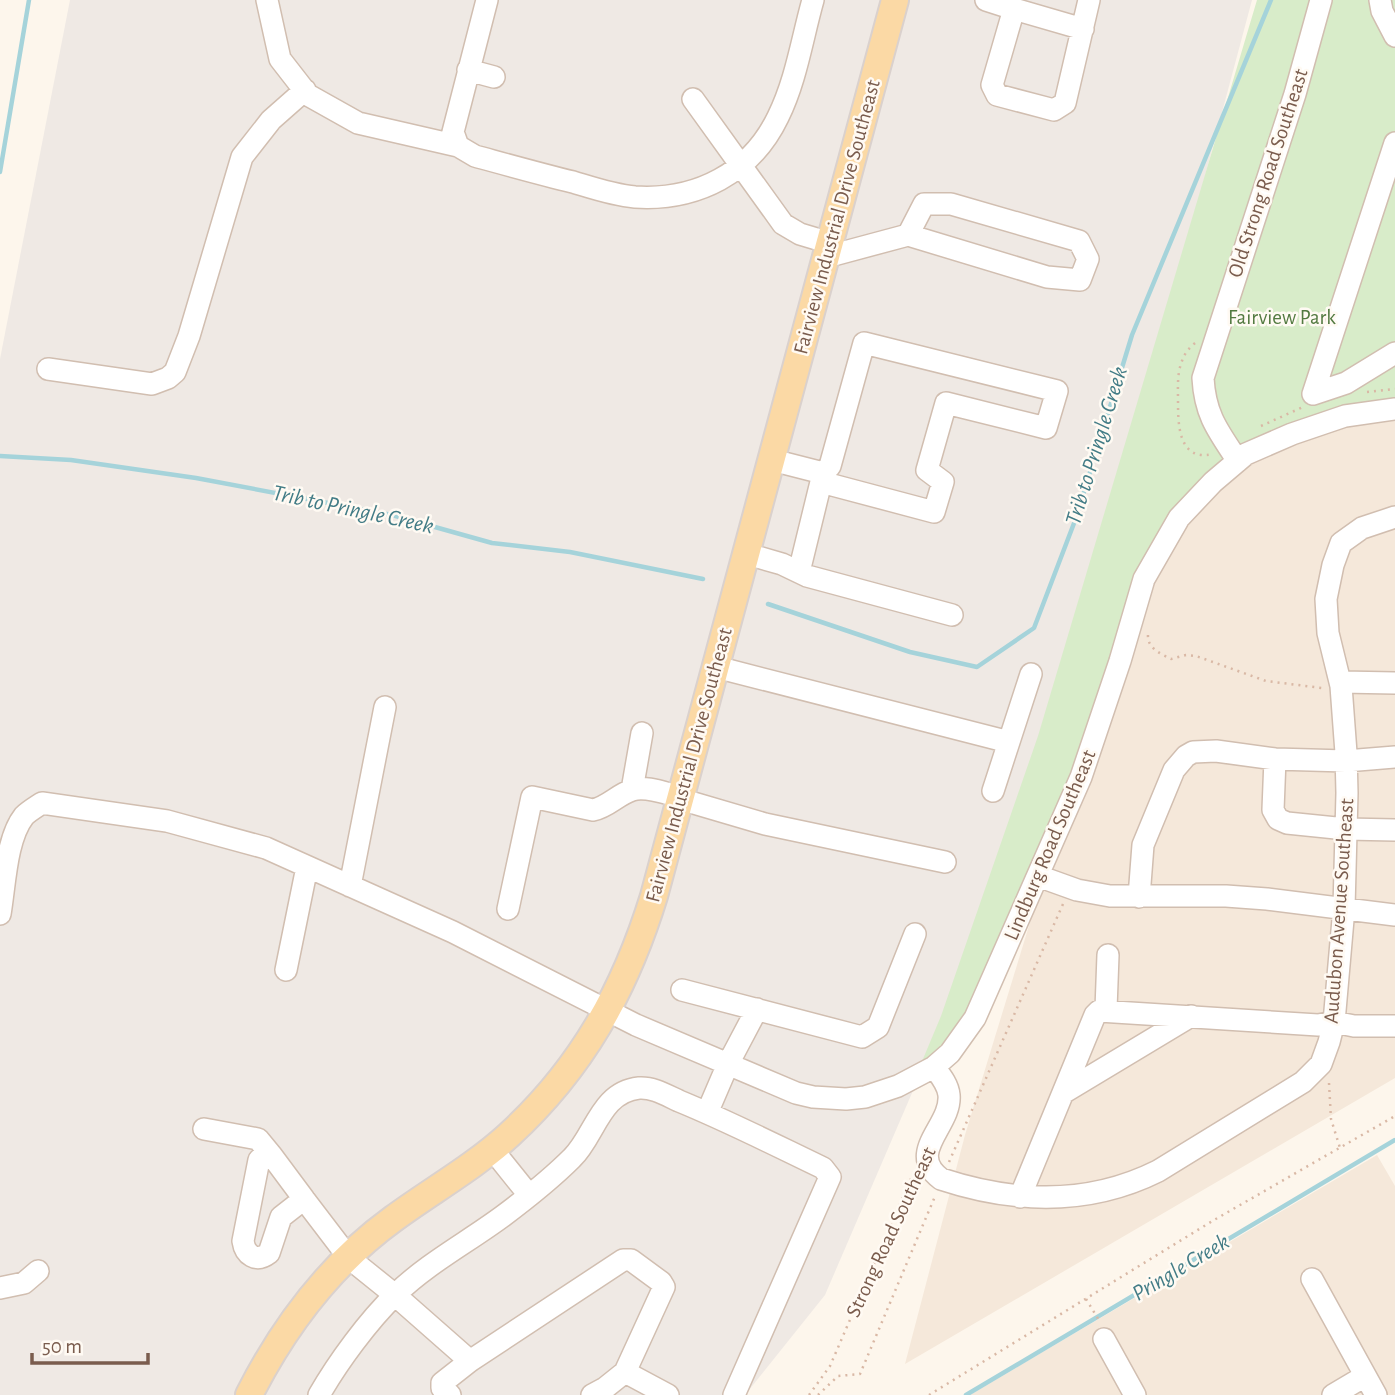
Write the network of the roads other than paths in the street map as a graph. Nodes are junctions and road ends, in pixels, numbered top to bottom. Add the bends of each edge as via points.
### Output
1 (267, 0) edge
2 (487, 0) edge
3 (813, 0) edge
4 (895, 0) edge
5 (986, 0) edge
6 (1089, 0) edge
7 (1321, 0) edge
8 (1380, 0) edge
9 (1014, 9) junction
10 (1083, 29) junction
11 (1395, 36) edge
12 (468, 70) junction
13 (494, 77) dead end
14 (304, 90) junction
15 (693, 99) dead end
16 (1395, 143) edge
17 (458, 146) junction
18 (741, 167) junction
19 (908, 235) junction
20 (828, 250) junction
21 (1395, 353) edge
22 (48, 369) dead end
23 (1395, 409) edge
24 (1233, 454) junction
25 (772, 460) junction
26 (822, 477) junction
27 (1395, 517) edge
28 (747, 554) junction
29 (799, 572) junction
30 (952, 615) dead end
31 (716, 667) junction
32 (1031, 674) dead end
33 (1395, 683) edge
34 (1334, 685) junction
35 (385, 707) dead end
36 (642, 733) dead end
37 (1009, 742) junction
38 (1395, 757) edge
39 (1275, 759) junction
40 (1346, 761) junction
41 (632, 790) junction
42 (993, 791) dead end
43 (681, 798) junction
44 (1346, 830) junction
45 (1395, 831) edge
46 (945, 862) dead end
47 (307, 867) junction
48 (1038, 876) junction
49 (350, 886) junction
50 (1139, 897) junction
51 (1344, 908) junction
52 (508, 909) dead end
53 (0, 914) edge
54 (1395, 915) edge
55 (915, 934) dead end
56 (1108, 956) dead end
57 (286, 970) dead end
58 (682, 990) dead end
59 (757, 1009) junction
60 (1106, 1009) junction
61 (608, 1011) junction
62 (1191, 1016) junction
63 (1334, 1022) junction
64 (1395, 1026) edge
65 (728, 1063) junction
66 (934, 1067) junction
67 (1063, 1093) junction
68 (707, 1113) junction
69 (204, 1129) dead end
70 (492, 1149) junction
71 (272, 1156) junction
72 (941, 1179) joint
73 (529, 1195) junction
74 (1020, 1197) junction
75 (304, 1199) junction
76 (349, 1258) junction
77 (38, 1271) dead end
78 (1312, 1279) dead end
79 (0, 1288) edge
80 (395, 1295) junction
81 (1102, 1331) road end
82 (470, 1361) junction
83 (625, 1372) junction
84 (1365, 1376) junction
85 (249, 1395) edge
86 (319, 1395) edge
87 (450, 1395) edge
88 (592, 1395) edge
89 (668, 1395) edge
90 (734, 1395) edge
91 (1135, 1395) edge
92 (1333, 1395) edge
93 (1376, 1395) edge

1 - 14 street via 281,59
2 - 12 street
3 - 18 street via 782,108 762,145
4 - 20 main road, Fairview Industrial Drive Southeast
5 - 9 street
6 - 10 street
7 - 24 street, Old Strong Road Southeast via 1203,378 1210,417
8 - 11 street
9 - 10 street
9 - 10 street via 992,85 997,95 1054,110 1065,103
12 - 13 street
12 - 17 street via 453,132
14 - 17 street via 358,122
14 - 22 street via 271,120 242,157 175,372 152,384
15 - 18 street
16 - 21 street via 1313,394 1346,383
17 - 18 street via 475,156 636,197 692,191
18 - 20 street via 783,224
19 - 19 street via 925,204 951,204 1079,241 1088,259 1080,281 1047,278
19 - 20 street
20 - 25 main road, Fairview Industrial Drive Southeast
23 - 24 street, Lindburg Road Southeast via 1345,416 1246,454
24 - 48 street, Lindburg Road Southeast via 1179,518 1143,579 1095,738
25 - 26 street
25 - 28 main road, Fairview Industrial Drive Southeast
26 - 26 street via 830,466 864,343 1057,391 1046,429 946,402 927,470 943,481 934,512
26 - 29 street
27 - 34 street, Audubon Avenue Southeast via 1362,528 1341,543 1333,565 1326,599
28 - 29 street
28 - 31 main road, Fairview Industrial Drive Southeast
29 - 30 street
31 - 37 street
31 - 43 main road, Fairview Industrial Drive Southeast
32 - 37 street
33 - 34 street
34 - 40 street, Audubon Avenue Southeast
35 - 49 street
36 - 41 street
37 - 42 street
38 - 40 street
39 - 40 street
39 - 44 street via 1273,798 1278,819
39 - 50 street via 1201,751 1180,761 1143,845
40 - 44 street, Audubon Avenue Southeast
41 - 43 street
41 - 52 street via 593,810 532,797
43 - 46 street via 765,824
43 - 61 main road, Fairview Industrial Drive Southeast via 641,939
44 - 45 street
44 - 51 street, Audubon Avenue Southeast
47 - 49 street, Lindburg Road Southeast
47 - 53 street, Lindburg Road Southeast via 266,848 167,821 42,803 26,814 17,828
47 - 57 street
48 - 50 street via 1090,893
48 - 66 street, Lindburg Road Southeast via 975,1018
49 - 61 street, Lindburg Road Southeast via 453,932
50 - 51 street via 1226,896
51 - 54 street
51 - 63 street, Audubon Avenue Southeast
55 - 59 street via 878,1027 862,1037
56 - 60 street
58 - 59 street
59 - 65 street
60 - 62 street
60 - 67 street via 1095,1015
61 - 65 street, Lindburg Road Southeast
61 - 70 main road, Fairview Industrial Drive Southeast via 553,1088
62 - 63 street via 1318,1025
62 - 67 street
63 - 64 street
63 - 74 street, Audubon Avenue Southeast via 1326,1055 1313,1074 1157,1171 1134,1183 1090,1195
65 - 66 street, Lindburg Road Southeast via 796,1093 846,1098 883,1092
65 - 68 street
66 - 72 street, Strong Road Southeast via 947,1087 949,1100 926,1158
67 - 74 street
68 - 73 street via 649,1088 626,1092 599,1115 577,1153
68 - 90 street via 823,1168 830,1177
69 - 71 street via 258,1139
70 - 73 street
70 - 76 main road, Fairview Industrial Drive Southeast via 390,1221
71 - 75 street
71 - 75 street via 259,1160 243,1241 247,1253 254,1258 269,1253 281,1217
72 - 74 street, Audubon Avenue Southeast
73 - 80 street
75 - 76 street
76 - 80 street
76 - 85 main road, Fairview Industrial Drive Southeast via 305,1306 270,1355
77 - 79 street via 24,1283
78 - 84 street
80 - 82 street
80 - 86 street via 337,1365
81 - 91 street
82 - 83 street via 627,1259 664,1287
82 - 87 street via 442,1383
83 - 88 street
83 - 89 street
84 - 92 street
84 - 93 street

